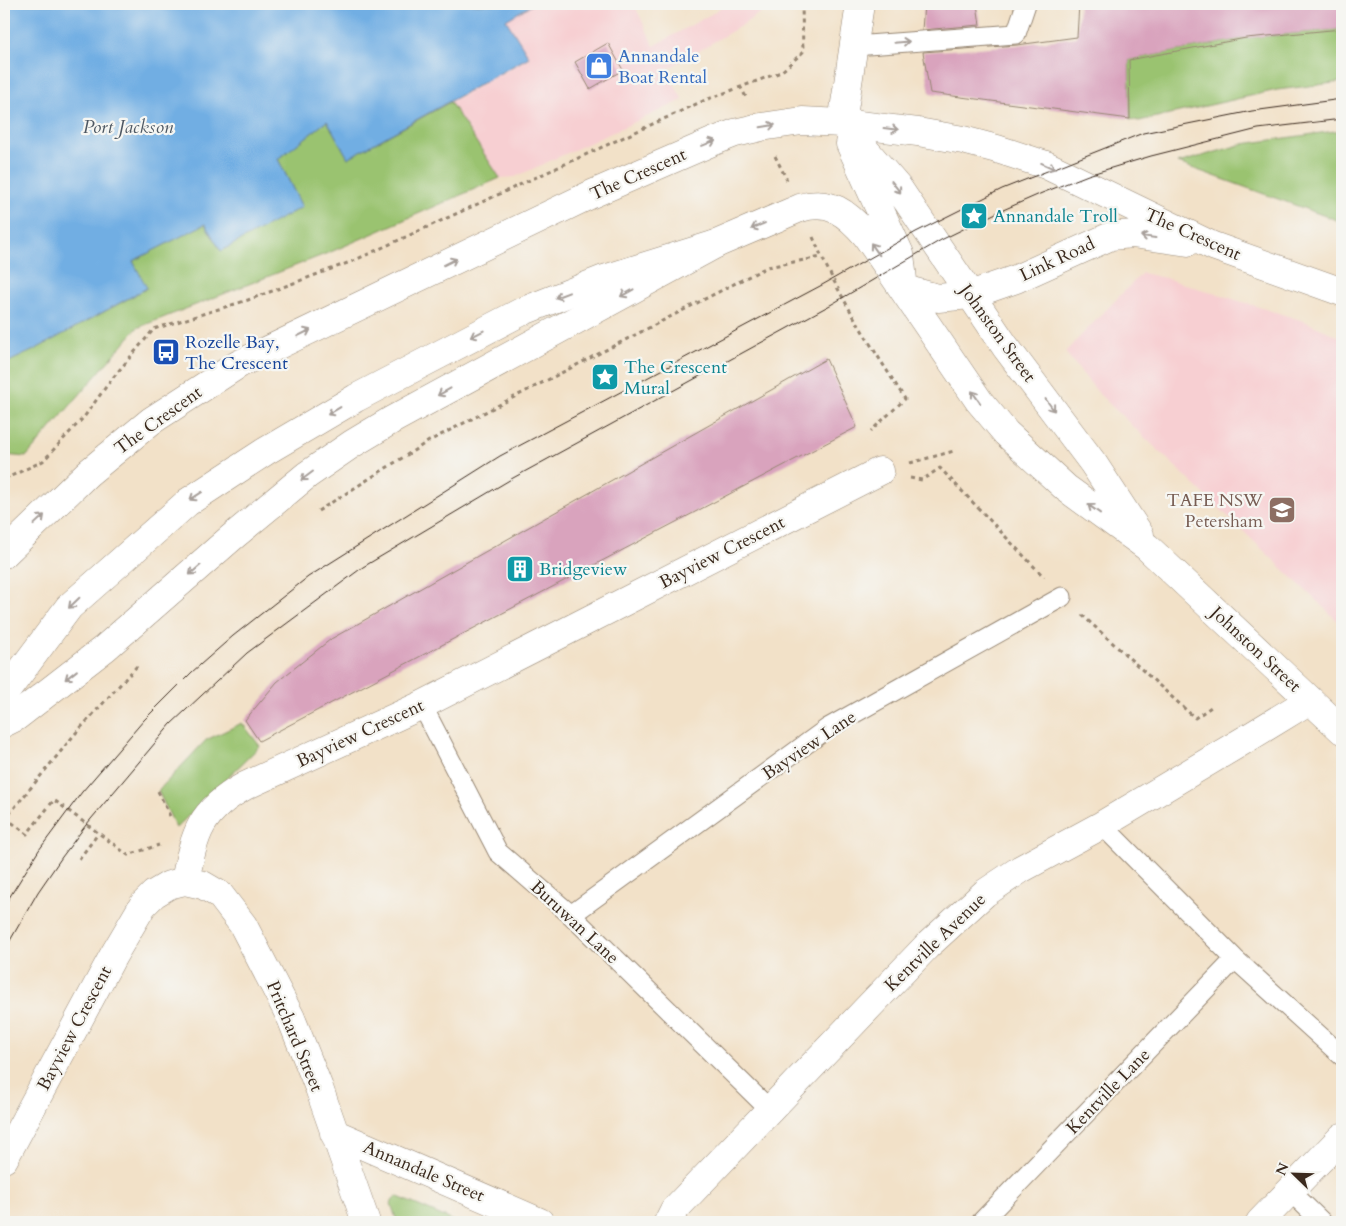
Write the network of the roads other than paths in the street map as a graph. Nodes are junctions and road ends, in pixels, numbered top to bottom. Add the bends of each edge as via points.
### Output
1 (860, 4) edge
2 (1026, 4) edge
3 (854, 46) junction
4 (842, 123) junction
5 (716, 244) junction
6 (1213, 246) junction
7 (904, 289) junction
8 (1342, 292) edge
9 (970, 295) junction
10 (880, 471) road end
11 (1147, 547) junction
12 (4, 554) edge
13 (1062, 596) dead end
14 (4, 694) edge
15 (1310, 700) junction
16 (422, 705) junction
17 (4, 723) edge
18 (1342, 730) edge
19 (1102, 825) junction
20 (185, 881) junction
21 (570, 915) junction
22 (1235, 959) junction
23 (1342, 1056) edge
24 (770, 1110) junction
25 (334, 1132) junction
26 (1342, 1137) edge
27 (4, 1159) edge
28 (1290, 1191) junction
29 (366, 1222) edge
30 (540, 1222) edge
31 (668, 1222) edge
32 (981, 1222) edge
33 (1260, 1222) edge
34 (1322, 1222) edge

1 - 3 main road
3 -> 2 lane via 1016,34
3 - 4 main road
4 -> 6 main road, The Crescent via 963,140 1024,157
4 - 7 main road via 900,254
4 -> 9 main road, Johnston Street via 899,189
12 -> 4 main road, The Crescent via 88,473 151,421 239,364 592,194 712,142 735,133 802,121
7 -> 5 main road, Johnston Street via 856,223 842,211 813,206
5 -> 14 main road via 604,279 521,312 356,398 266,451 188,502 69,606
5 -> 17 main road via 352,444 307,475 105,648
6 - 8 main road, The Crescent
6 -> 9 main road, Link Road via 1132,234 1111,236 1016,279
7 - 9 main road, Link Road via 938,298
11 -> 7 main road, Johnston Street via 1066,488 1006,433 979,401
9 -> 11 main road, Johnston Street via 1093,463
10 - 16 main road, Bayview Crescent
11 - 15 main road, Johnston Street
13 - 21 lane, Bayview Lane via 828,728
15 - 18 main road, Johnston Street
15 - 19 main road, Kentville Avenue
16 - 20 main road, Bayview Crescent via 226,797 211,810 199,829
16 - 21 lane, Buruwan Lane via 498,852
19 - 22 lane
19 - 24 main road, Kentville Avenue via 1021,869 985,893 927,946
20 - 25 main road, Pritchard Street via 203,885 220,895 243,926 291,1018
20 - 27 main road, Bayview Crescent via 169,885 143,905 112,956
21 - 24 lane, Buruwan Lane
22 - 23 lane
22 - 32 lane, Kentville Lane
24 - 31 main road, Kentville Avenue via 674,1210
25 - 29 main road, Pritchard Street
25 - 30 main road, Annandale Street
26 - 28 main road
28 - 33 main road
28 - 34 lane

